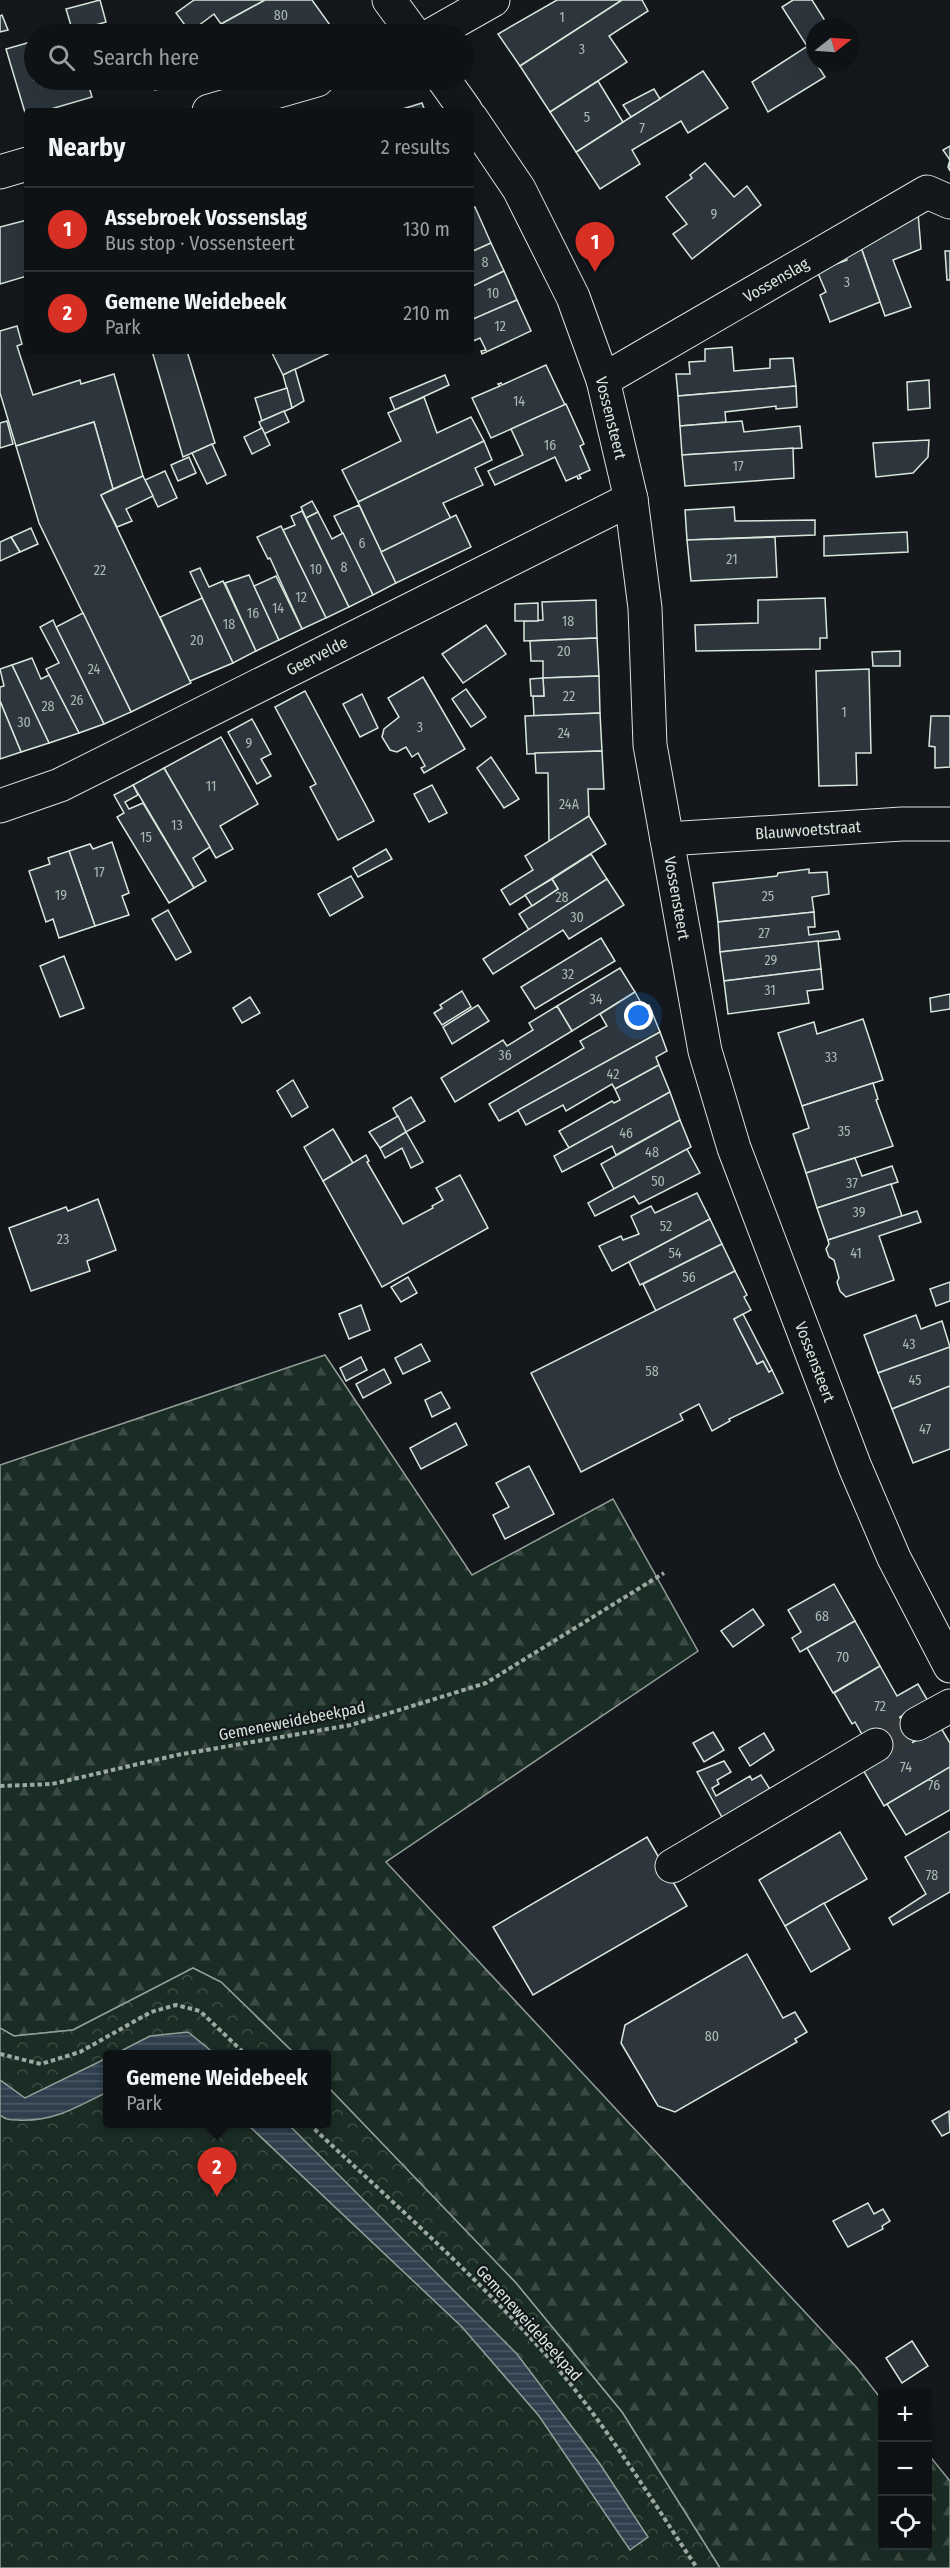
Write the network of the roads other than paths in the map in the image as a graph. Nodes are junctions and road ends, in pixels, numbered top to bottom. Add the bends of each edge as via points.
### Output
1 (389, 0) edge
2 (493, 0) edge
3 (407, 24) edge
4 (451, 24) edge
5 (282, 90) edge
6 (451, 90) edge
7 (219, 108) edge
8 (464, 108) edge
9 (474, 123) edge
10 (24, 165) edge
11 (0, 172) edge
12 (950, 202) edge
13 (603, 380) junction
14 (631, 499) junction
15 (0, 806) edge
16 (950, 824) edge
17 (667, 839) junction
18 (950, 1666) edge
19 (950, 1706) edge
20 (917, 1724) tunnel mouth
21 (876, 1745) tunnel mouth
22 (672, 1866) dead end

1 - 3 street
2 - 4 street
5 - 7 street
6 - 8 street
9 - 13 street, Vossensteert via 525,200 573,297
10 - 11 street
12 - 13 street, Vossenslag via 927,192
13 - 14 street, Vossensteert
14 - 15 street, Geervelde via 60,785
14 - 17 street, Vossensteert via 645,608 650,745
16 - 17 street, Blauwvoetstraat
17 - 18 street, Vossensteert via 705,1051 734,1148 855,1467 894,1558
19 - 20 street
21 - 22 street

